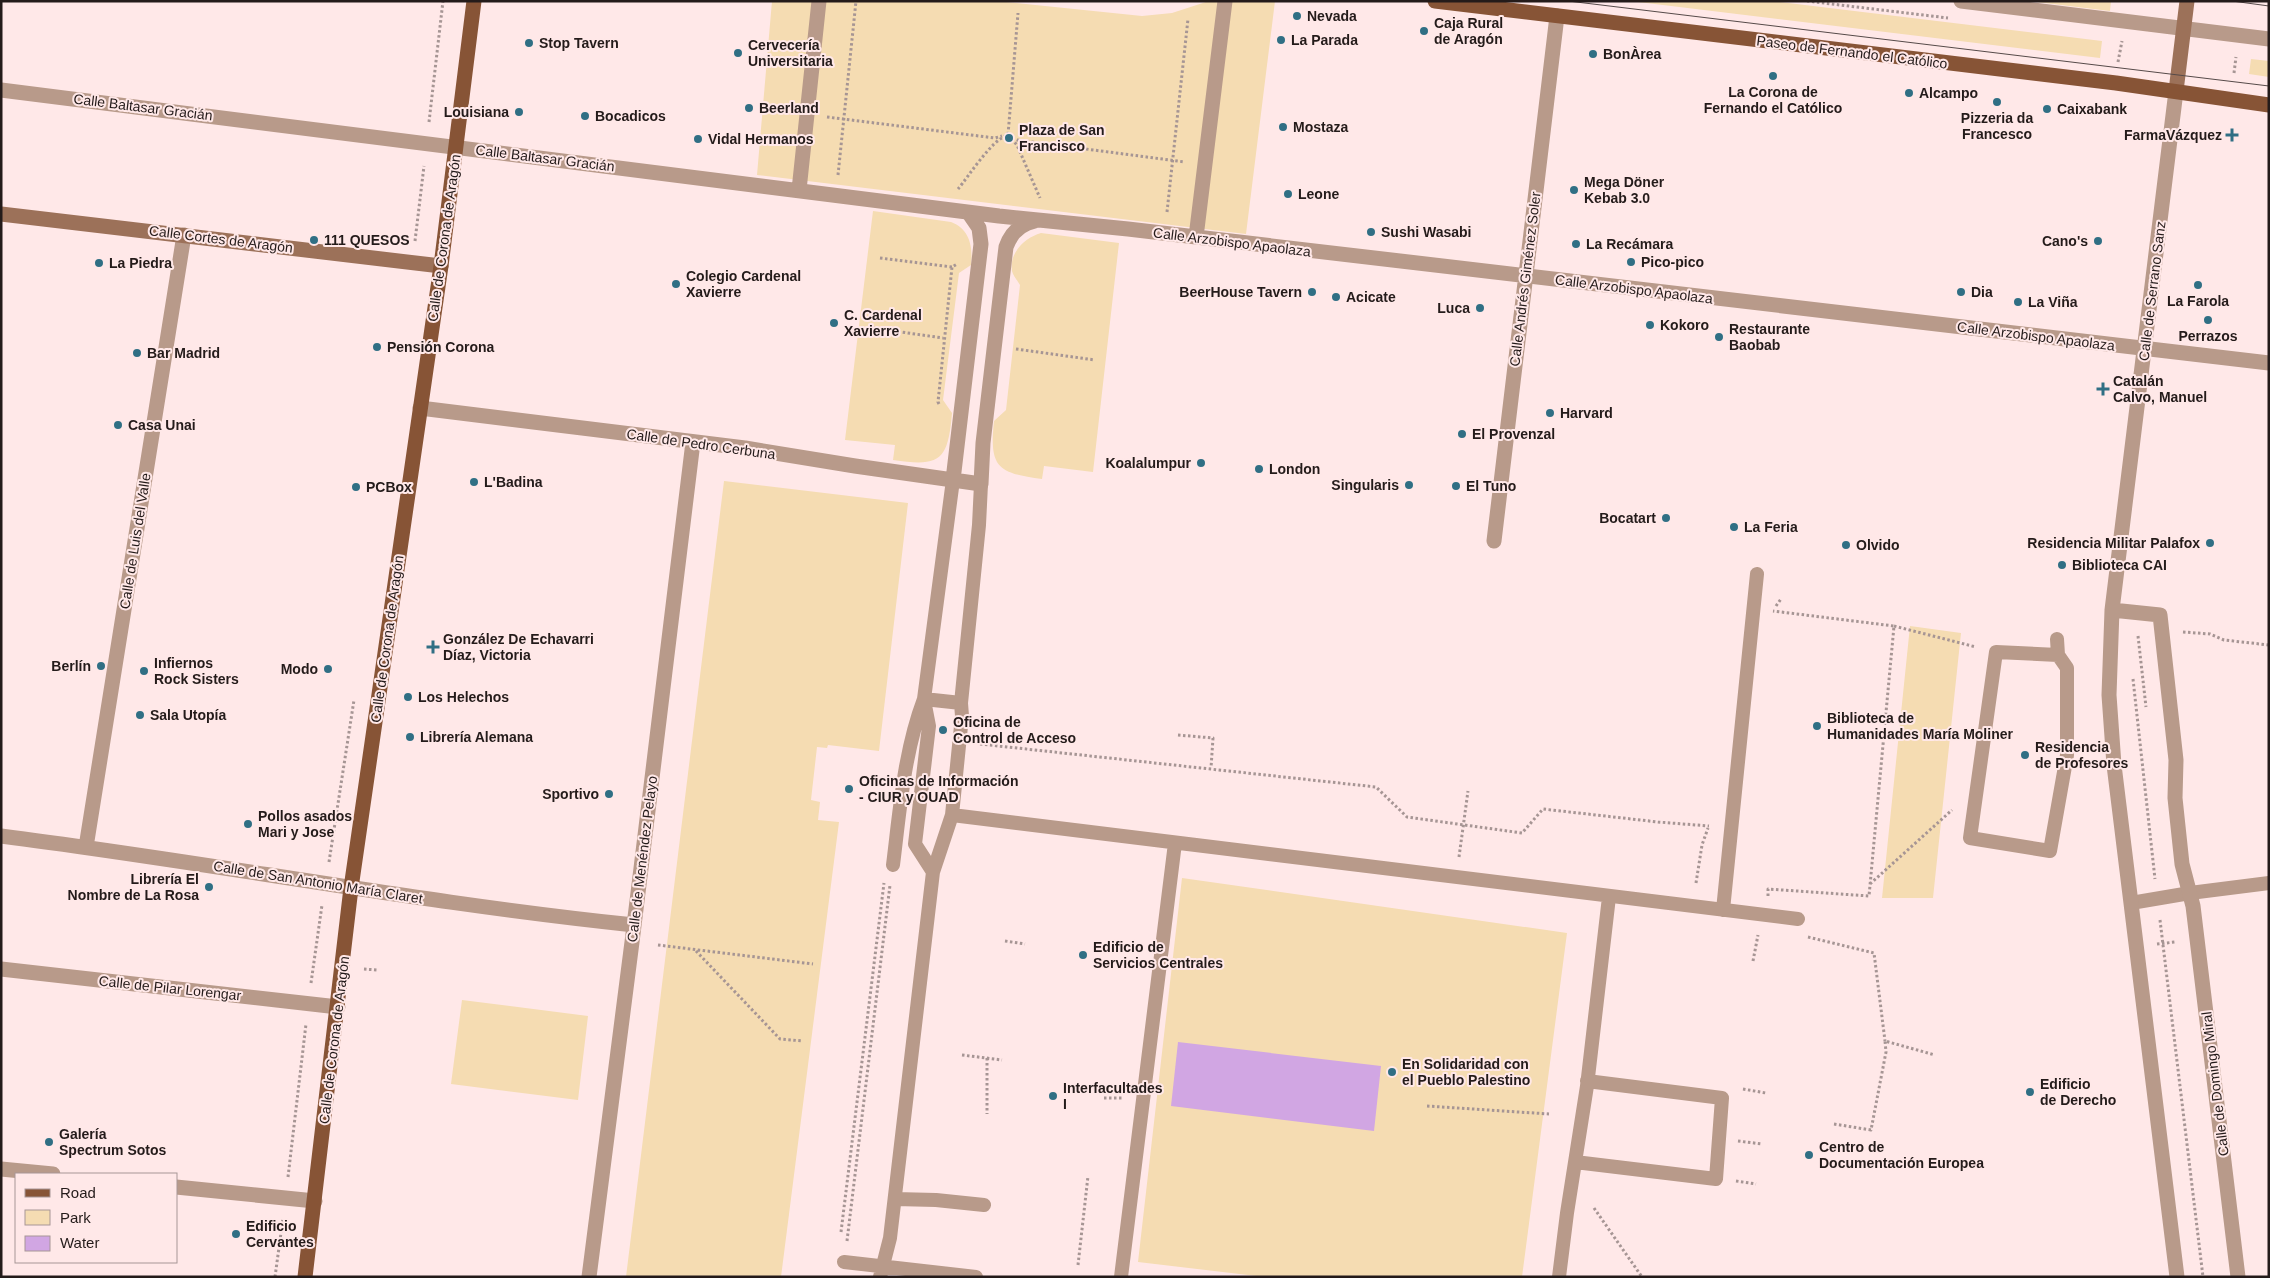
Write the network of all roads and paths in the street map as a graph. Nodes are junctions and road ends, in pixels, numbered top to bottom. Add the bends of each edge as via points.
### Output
1 (474, 1) edge
2 (819, 1) edge
3 (856, 1) edge
4 (1225, 1) edge
5 (1435, 1) edge
6 (1961, 1) edge
7 (2187, 1) edge
8 (1018, 13) dead end
9 (1557, 16) junction
10 (1188, 19) dead end
11 (2184, 27) junction
12 (2269, 39) edge
13 (2122, 43) dead end
14 (2236, 57) dead end
15 (2119, 60) dead end
16 (2234, 73) dead end
17 (1, 90) edge
18 (2176, 91) junction
19 (2269, 105) edge
20 (808, 115) junction
21 (845, 120) junction
22 (1008, 135) junction
23 (1003, 136) junction
24 (1012, 138) junction
25 (456, 147) junction
26 (1172, 160) junction
27 (1206, 164) junction
28 (838, 180) dead end
29 (798, 190) junction
30 (957, 191) dead end
31 (1041, 200) dead end
32 (968, 212) junction
33 (1167, 212) dead end
34 (1, 214) edge
35 (999, 216) joint
36 (1039, 220) junction
37 (184, 235) junction
38 (1196, 237) junction
39 (880, 258) dead end
40 (441, 266) junction
41 (952, 267) dead end
42 (1525, 277) junction
43 (873, 328) dead end
44 (943, 338) dead end
45 (2144, 348) junction
46 (1016, 349) dead end
47 (1096, 360) dead end
48 (2269, 364) edge
49 (420, 408) junction
50 (692, 442) junction
51 (953, 480) junction
52 (981, 484) junction
53 (1494, 541) dead end
54 (1757, 574) dead end
55 (1753, 609) junction
56 (2112, 610) junction
57 (1894, 626) junction
58 (2057, 638) dead end
59 (1996, 652) junction
60 (2058, 656) junction
61 (2133, 673) dead end
62 (924, 700) junction
63 (961, 703) junction
64 (1178, 735) dead end
65 (970, 743) dead end
66 (1211, 768) junction
67 (1977, 787) junction
68 (1468, 791) dead end
69 (952, 815) junction
70 (1464, 824) junction
71 (1709, 826) dead end
72 (1, 836) edge
73 (1175, 843) junction
74 (86, 847) junction
75 (1459, 857) dead end
76 (893, 865) joint
77 (933, 872) junction
78 (1697, 873) dead end
79 (884, 882) dead end
80 (1696, 882) dead end
81 (2269, 883) edge
82 (1870, 884) junction
83 (352, 888) junction
84 (2190, 893) junction
85 (1609, 897) junction
86 (2157, 898) junction
87 (2131, 903) junction
88 (1723, 910) junction
89 (1766, 915) junction
90 (1798, 919) dead end
91 (634, 925) junction
92 (1758, 934) dead end
93 (1799, 935) dead end
94 (1005, 941) dead end
95 (2180, 941) dead end
96 (2163, 943) junction
97 (1025, 944) dead end
98 (658, 945) dead end
99 (2150, 945) dead end
100 (696, 950) junction
101 (1753, 961) dead end
102 (814, 964) dead end
103 (1, 969) edge
104 (364, 969) dead end
105 (377, 970) dead end
106 (338, 1008) junction
107 (1885, 1040) junction
108 (803, 1041) dead end
109 (962, 1055) dead end
110 (1934, 1055) dead end
111 (987, 1058) junction
112 (1002, 1060) dead end
113 (1587, 1081) junction
114 (1743, 1089) dead end
115 (1766, 1093) dead end
116 (1104, 1098) dead end
117 (1120, 1099) dead end
118 (1427, 1106) dead end
119 (987, 1114) dead end
120 (1549, 1114) dead end
121 (1834, 1124) dead end
122 (1737, 1140) dead end
123 (1762, 1144) dead end
124 (1575, 1162) junction
125 (1, 1169) edge
126 (43, 1173) edge
127 (1088, 1176) dead end
128 (1733, 1180) dead end
129 (1756, 1184) dead end
130 (178, 1187) edge
131 (895, 1199) junction
132 (314, 1201) junction
133 (984, 1205) dead end
134 (1594, 1208) dead end
135 (841, 1232) dead end
136 (844, 1262) joint
137 (1078, 1265) dead end
138 (881, 1272) edge
139 (305, 1277) edge
140 (589, 1277) edge
141 (976, 1277) edge
142 (1121, 1277) edge
143 (1559, 1277) edge
144 (1642, 1277) edge
145 (2177, 1277) edge
146 (2203, 1277) edge
147 (2238, 1277) edge

1 - 25 main road, Calle de Corona de Aragón
2 - 20 street
3 - 21 path
4 - 27 street
5 - 9 main road, Paseo de Fernando el Católico
6 - 11 street
7 - 11 main road, Calle de Serrano Sanz
8 - 22 path
9 - 18 main road, Paseo de Fernando el Católico
9 - 42 street, Calle Andrés Giménez Soler
10 - 26 path
11 - 12 street
11 - 18 main road, Calle de Serrano Sanz
13 - 15 path
14 - 16 path
17 - 25 street, Calle Baltasar Gracián
18 - 19 main road, Paseo de Fernando el Católico
18 - 45 street, Calle de Serrano Sanz
20 - 21 path
20 - 29 street
21 - 23 path via 995,138
21 - 28 path
22 - 23 path
22 - 24 path
23 - 30 path
24 - 26 path
24 - 31 path
25 - 29 street, Calle Baltasar Gracián
25 - 40 main road, Calle de Corona de Aragón
26 - 27 path
26 - 33 path
27 - 38 street
29 - 32 street, Calle Baltasar Gracián
32 - 35 street, Calle Baltasar Gracián
32 - 51 street via 979,228 981,244
34 - 37 main road, Calle Cortes de Aragón
35 - 36 street, Calle Arzobispo Apaolaza
36 - 38 street, Calle Arzobispo Apaolaza
36 - 52 street via 1018,229 1006,247
37 - 40 main road, Calle Cortes de Aragón
37 - 74 street, Calle de Luis del Valle
38 - 42 street, Calle Arzobispo Apaolaza
39 - 41 path
40 - 49 main road, Calle de Corona de Aragón
42 - 45 street, Calle Arzobispo Apaolaza
42 - 53 street, Calle Andrés Giménez Soler
43 - 44 path
45 - 48 street, Calle Arzobispo Apaolaza
45 - 56 street, Calle de Serrano Sanz
46 - 47 path
49 - 50 street, Calle de Pedro Cerbuna
49 - 83 main road, Calle de Corona de Aragón
50 - 51 street, Calle de Pedro Cerbuna
50 - 91 street, Calle de Menéndez Pelayo
51 - 52 street, Calle de Pedro Cerbuna
51 - 62 lane
52 - 63 lane
54 - 55 lane
55 - 57 path
55 - 88 lane
56 - 84 street, Calle de Domingo Miral via 2160,614 2176,760 2175,798 2182,864
56 - 87 street via 2109,694
57 - 59 path
57 - 82 path
58 - 60 lane
59 - 60 lane
59 - 67 lane
60 - 67 lane via 2067,668 2067,755 2050,851 1970,838
61 - 86 path
62 - 63 lane
62 - 76 lane via 908,752
62 - 77 lane via 929,726 915,844
63 - 69 lane
64 - 66 path via 1213,738
65 - 66 path
66 - 70 path via 1376,787 1408,817
67 - 82 path
68 - 70 path
69 - 73 lane
69 - 77 lane
70 - 71 path via 1522,833 1543,809
70 - 75 path
72 - 74 street, Calle de San Antonio María Claret
73 - 85 lane
73 - 142 lane
74 - 83 street, Calle de San Antonio María Claret
76 - 136 path
77 - 131 lane
78 - 80 path
79 - 135 path
81 - 84 lane
82 - 89 path via 1869,896 1768,889
83 - 91 street, Calle de San Antonio María Claret
83 - 106 main road, Calle de Corona de Aragón
84 - 86 lane
84 - 147 street, Calle de Domingo Miral
85 - 88 lane
85 - 113 lane
86 - 87 lane
86 - 96 path
87 - 145 street
88 - 89 lane
89 - 90 lane
91 - 140 street, Calle de Menéndez Pelayo
92 - 101 path
93 - 107 path via 1874,953
94 - 97 path
95 - 96 path
96 - 99 path
96 - 146 path
98 - 100 path
100 - 102 path
100 - 108 path via 780,1039
103 - 106 street, Calle de Pilar Lorengar
104 - 105 path
106 - 132 main road, Calle de Corona de Aragón
107 - 110 path
107 - 121 path via 1886,1052 1871,1130
109 - 111 path
111 - 112 path
111 - 119 path
113 - 124 lane
113 - 124 lane via 1722,1098 1716,1179
114 - 115 path
116 - 117 path
118 - 120 path
122 - 123 path
124 - 143 lane
125 - 126 street
127 - 137 path
128 - 129 path
130 - 132 street
131 - 133 lane
131 - 138 lane
132 - 139 main road, Calle de Corona de Aragón
134 - 144 path
136 - 138 lane
138 - 141 lane

